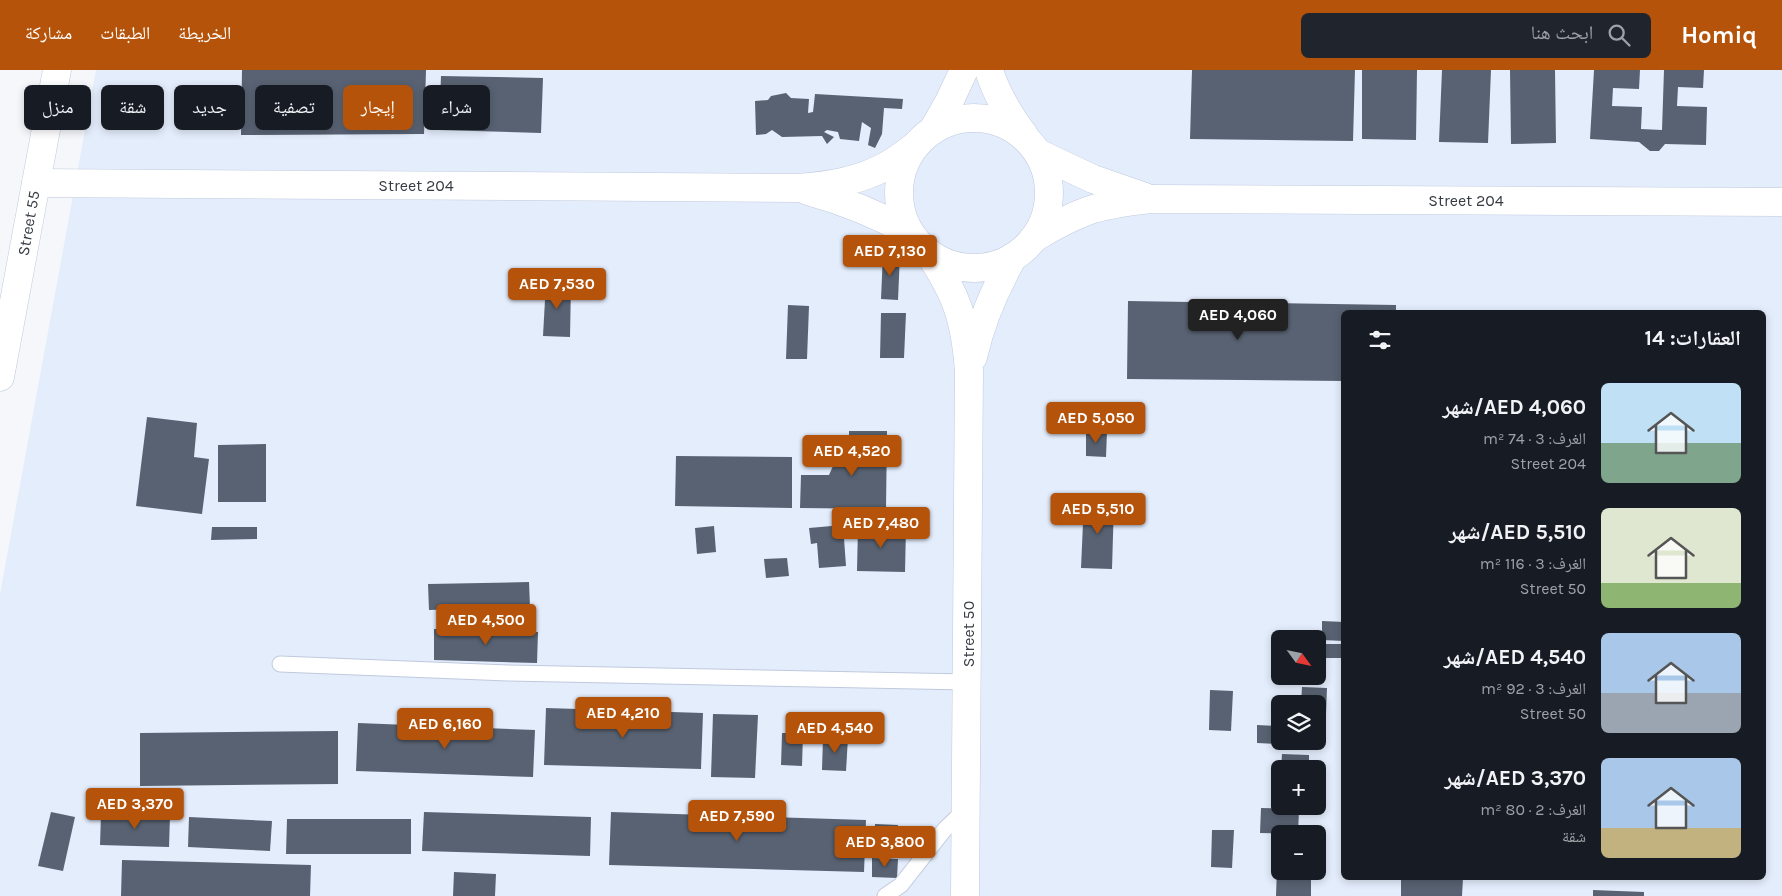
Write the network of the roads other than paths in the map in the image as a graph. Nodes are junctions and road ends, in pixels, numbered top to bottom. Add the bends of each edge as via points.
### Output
1 (57, 70) edge
2 (964, 70) edge
3 (989, 70) edge
4 (923, 138) junction
5 (1032, 146) junction
6 (36, 183) junction
7 (797, 188) junction
8 (1151, 199) junction
9 (1782, 202) edge
10 (910, 232) junction
11 (1034, 238) junction
12 (928, 252) junction
13 (1013, 257) junction
14 (969, 371) junction
15 (0, 377) edge
16 (280, 664) dead end
17 (967, 682) junction
18 (966, 809) junction
19 (885, 896) edge
20 (965, 896) edge

1 - 6 street, Street 55
2 - 4 street via 949,102
3 - 5 street via 1007,111
4 - 5 street via 956,119 981,117 1006,124
4 - 7 street, Street 204 via 888,165 860,178 828,186
4 - 10 street via 904,166 899,189 901,211
5 - 8 street, Street 204 via 1093,179
5 - 11 street via 1048,181 1047,211
6 - 7 street, Street 204
6 - 15 street, Street 55
7 - 10 street, Street 204 via 855,206
8 - 9 street, Street 204
8 - 11 street, Street 204 via 1090,210 1060,222
10 - 12 street
11 - 13 street
12 - 13 street via 948,263 970,268 992,266
12 - 14 street, Street 50 via 946,279 959,308 967,339
13 - 14 street, Street 50 via 986,312
14 - 17 street, Street 50
16 - 17 lane via 508,673
17 - 18 street, Street 50
18 - 19 lane via 945,829 901,885
18 - 20 street, Street 50

